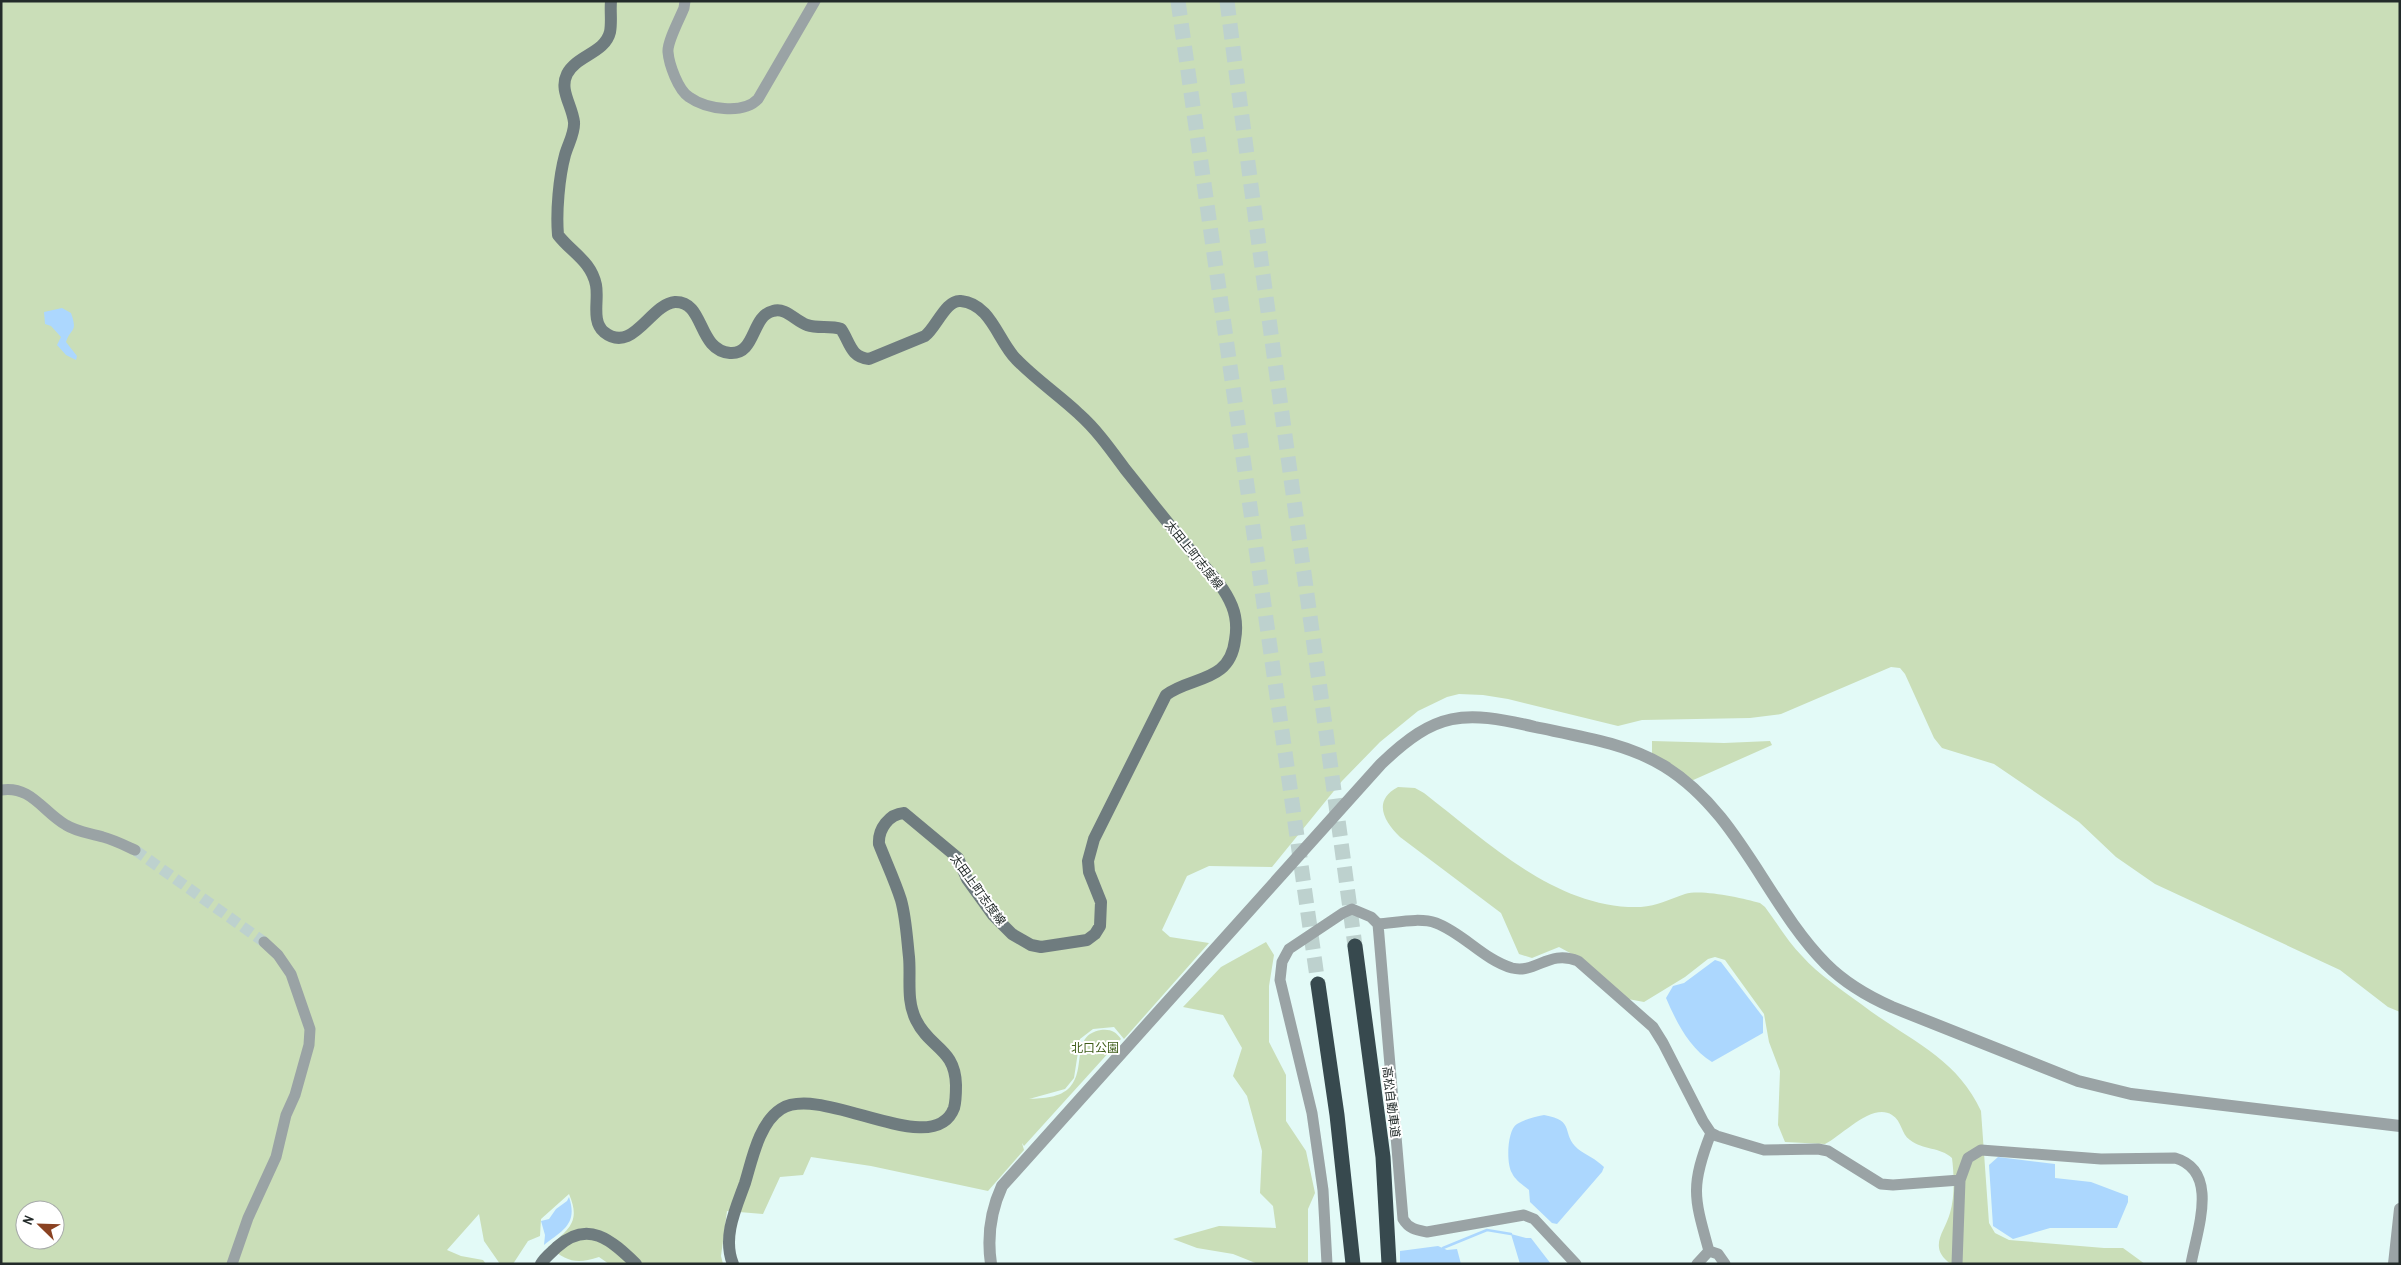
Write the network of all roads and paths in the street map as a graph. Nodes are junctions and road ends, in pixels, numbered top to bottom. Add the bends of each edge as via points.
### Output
1 (611, 1) edge
2 (685, 1) edge
3 (815, 1) edge
4 (1, 790) edge
5 (135, 850) tunnel mouth
6 (1378, 924) junction
7 (264, 942) tunnel mouth
8 (1355, 946) tunnel mouth
9 (1318, 984) tunnel mouth
10 (2400, 1126) edge
11 (1711, 1133) junction
12 (1960, 1180) junction
13 (2400, 1209) edge
14 (1709, 1251) junction
15 (232, 1264) edge
16 (541, 1264) edge
17 (636, 1264) edge
18 (732, 1264) edge
19 (990, 1264) edge
20 (1327, 1264) edge
21 (1353, 1264) edge
22 (1389, 1264) edge
23 (1576, 1264) edge
24 (1696, 1264) edge
25 (1725, 1264) edge
26 (1957, 1264) edge
27 (2191, 1264) edge
28 (2394, 1264) edge

1 - 18 main road, 太田上町志度線 via 611,24 606,42 574,64 566,75 564,87 574,121 562,168 557,224 558,235 586,262 592,274 597,323 603,331 611,336 629,335 639,330 664,306 683,303 696,314 711,344 728,353 738,352 746,347 761,319 775,310 807,325 841,329 853,353 870,359 925,336 933,330 952,302 962,300 974,305 991,321 1015,359 1100,436 1221,586 1233,607 1236,623 1232,653 1217,672 1175,687 1166,694 1094,839 1088,861 1089,872 1102,913 1100,926 1086,940 1042,947 1021,941 993,915 967,879 958,858 904,813 888,820 878,834 879,844 901,901 909,959 910,1006 924,1034 951,1061 955,1072 954,1108 940,1123 917,1127 890,1124 822,1104 792,1104 780,1110 763,1131 734,1218 729,1246
2 - 3 street via 668,50 683,91 709,106 743,109 758,99
4 - 5 street via 22,790 68,826
6 - 11 street via 1434,922 1512,968 1521,969 1566,956 1578,961 1653,1027
6 - 20 street via 1371,917 1352,909 1289,949 1282,962 1280,980 1312,1113 1323,1190
6 - 23 street via 1406,1225 1413,1230 1427,1232 1524,1215 1534,1219
7 - 15 street via 291,974 310,1029 309,1044 276,1157 248,1218
8 - 22 highway, 高松自動車道 via 1383,1157
9 - 21 highway via 1337,1115
10 - 19 street via 2131,1094 2104,1088 2078,1081 1892,1007 1845,981 1826,963 1806,941 1721,819 1701,796 1670,770 1617,746 1518,723 1462,716 1426,728 1381,764 1018,1167 1002,1186 994,1203 989,1232
11 - 12 street via 1764,1150 1828,1151 1881,1184
11 - 14 street via 1695,1185 1696,1203
12 - 26 street
12 - 27 street via 1968,1158 1981,1150 2101,1159 2184,1160 2191,1164 2202,1182 2203,1198
13 - 28 street
14 - 24 street
14 - 25 street via 1718,1254
16 - 17 main road via 565,1240 587,1232 611,1242

